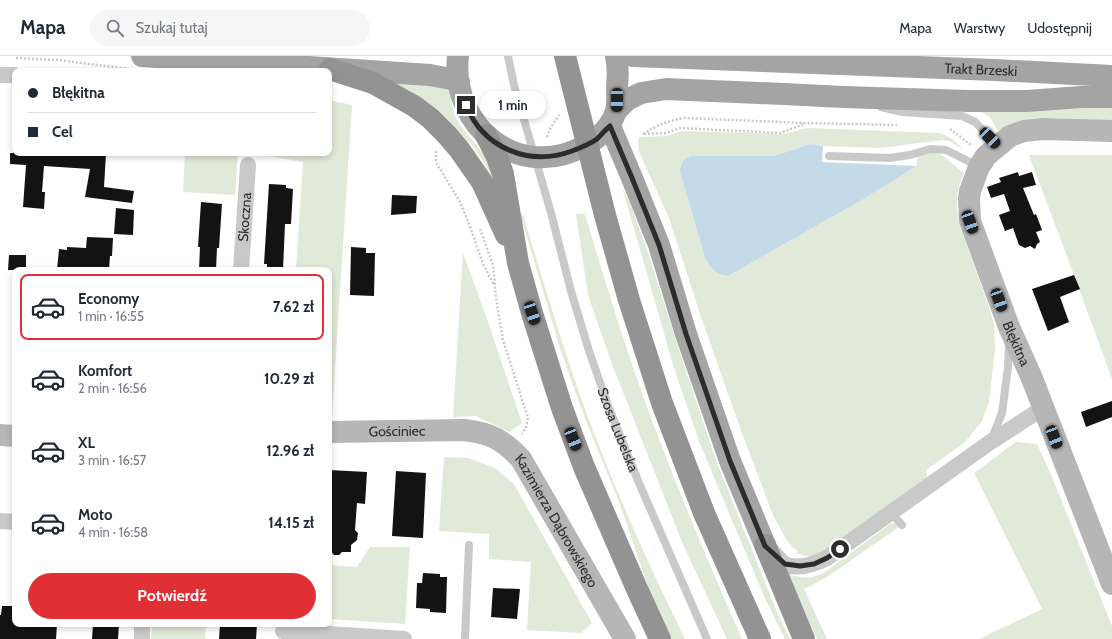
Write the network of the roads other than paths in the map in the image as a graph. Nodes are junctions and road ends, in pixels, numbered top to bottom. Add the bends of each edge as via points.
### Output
1 (458, 56) edge
2 (508, 56) edge
3 (565, 56) edge
4 (616, 56) edge
5 (633, 56) edge
6 (139, 63) edge
7 (298, 68) edge
8 (332, 69) edge
9 (332, 70) edge
10 (1112, 76) edge
11 (459, 82) junction
12 (844, 97) junction
13 (1112, 97) edge
14 (613, 118) junction
15 (1112, 132) edge
16 (486, 135) junction
17 (829, 156) dead end
18 (988, 156) junction
19 (248, 165) dead end
20 (518, 263) junction
21 (241, 267) edge
22 (1009, 327) junction
23 (1043, 408) junction
24 (464, 430) joint
25 (332, 432) edge
26 (0, 435) edge
27 (12, 436) edge
28 (989, 443) junction
29 (891, 513) junction
30 (0, 521) edge
31 (12, 522) edge
32 (902, 525) dead end
33 (469, 545) dead end
34 (765, 546) junction
35 (1112, 584) edge
36 (142, 627) edge
37 (283, 631) edge
38 (621, 638) edge
39 (142, 639) edge
40 (404, 639) edge
41 (465, 639) edge
42 (660, 639) edge
43 (707, 639) edge
44 (760, 639) edge
45 (804, 639) edge

1 - 11 main road
2 - 43 lane, Szosa Lubelska via 589,352 639,483
3 - 44 highway via 605,215 662,403 704,513
4 - 14 main road via 618,80
5 - 10 main road, Trakt Brzeski
6 - 7 main road
8 - 11 main road via 430,75
9 - 20 highway via 373,83 390,92 430,118 447,135 482,182
11 - 16 main road via 469,113
12 - 13 main road via 1027,101
12 - 14 main road via 666,89 641,93 628,100
12 - 18 lane via 902,112 962,116 975,122
14 - 16 main road via 596,140 579,149 540,158 512,152
14 - 34 main road via 632,178 659,245 686,334 730,461
15 - 18 street via 1064,129 1024,131 1010,136
16 - 20 highway via 503,174
17 - 18 lane via 889,158 930,149
18 - 22 street, Błękitna via 970,191 970,222
19 - 21 street, Skoczna
20 - 42 highway via 573,439 636,589
22 - 23 street, Błękitna
22 - 28 lane via 1002,414
23 - 28 street
23 - 35 street, Błękitna
24 - 25 street, Gościniec
24 - 38 street, Kazimierza Dąbrowskiego via 490,436 510,448 521,459
26 - 27 street
28 - 29 street
29 - 32 lane
29 - 34 street via 827,558 814,564 785,564
30 - 31 street
33 - 41 lane
34 - 45 highway
36 - 39 street
37 - 40 street

